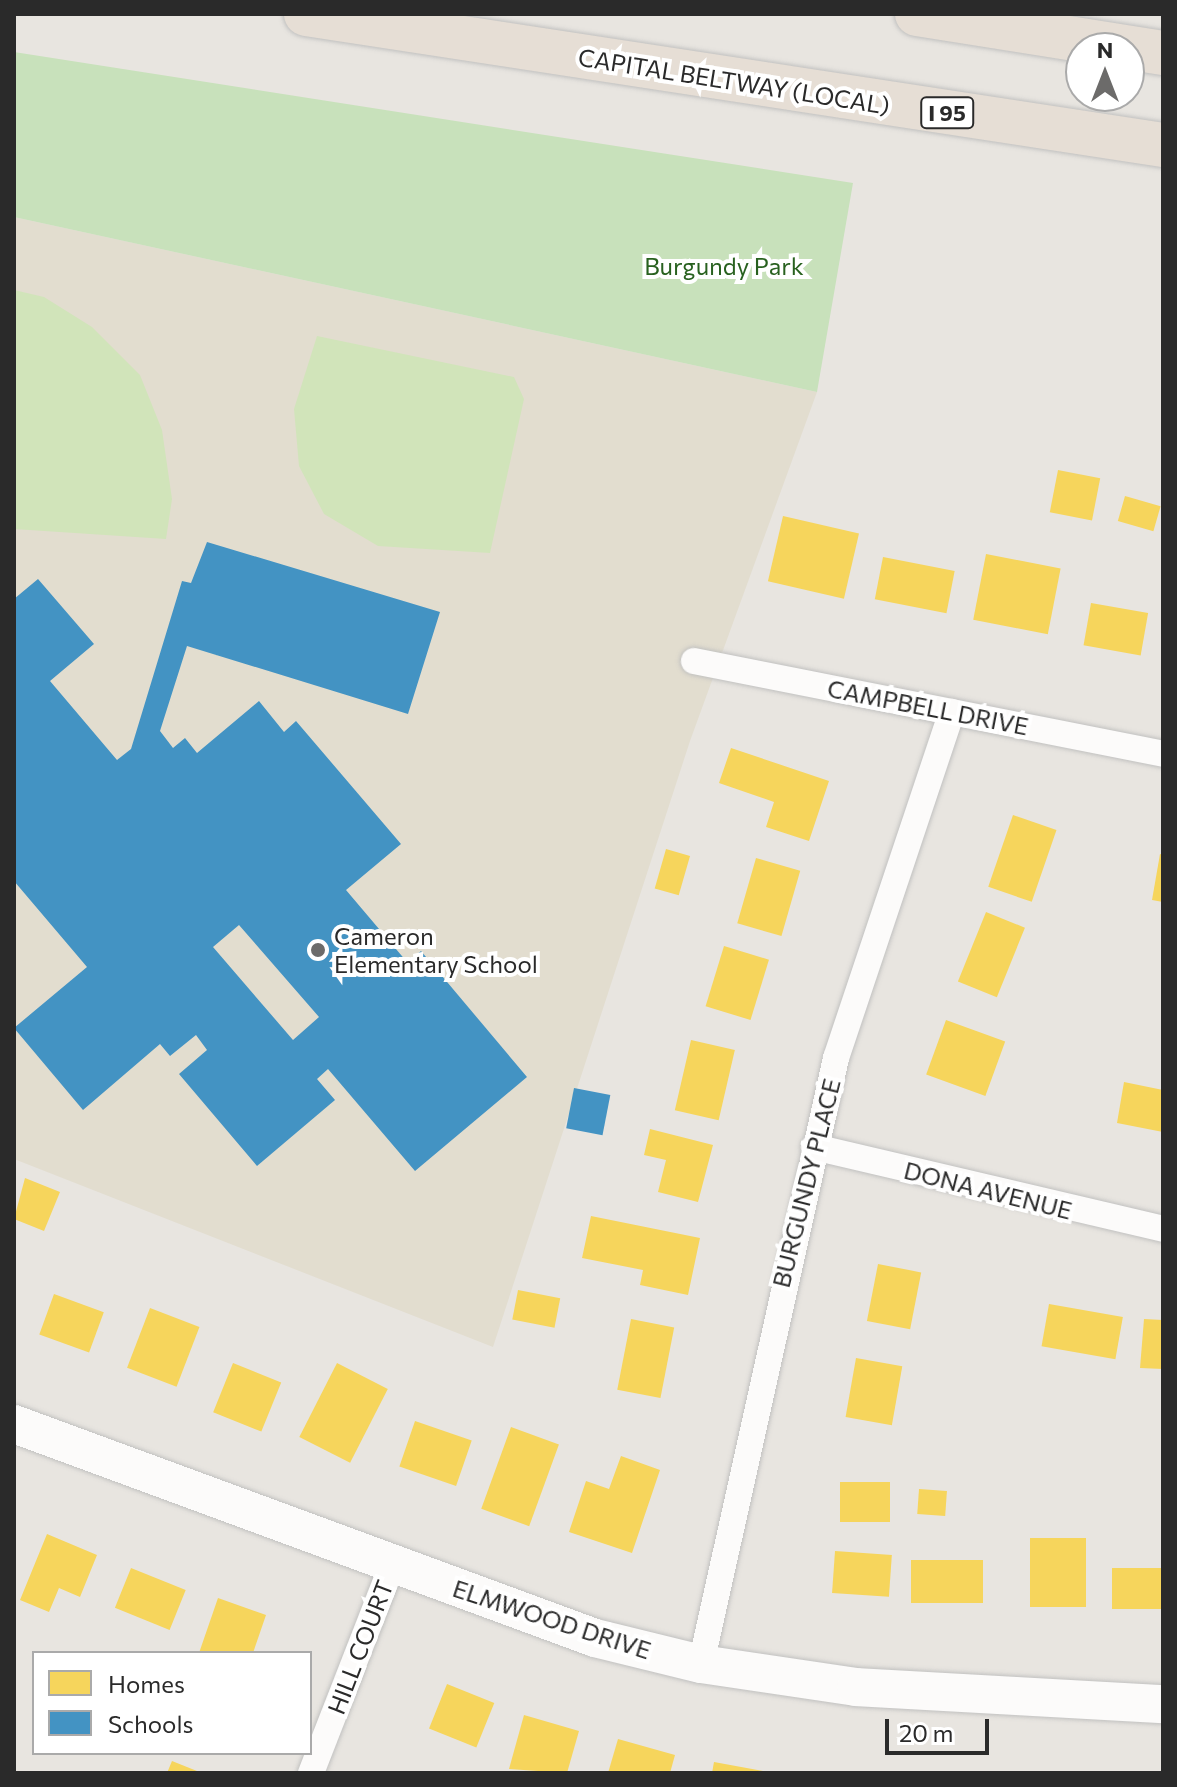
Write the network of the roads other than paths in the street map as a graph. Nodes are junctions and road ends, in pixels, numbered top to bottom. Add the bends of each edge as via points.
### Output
1 (306, 14) edge
2 (917, 14) edge
3 (1163, 53) edge
4 (1163, 145) edge
5 (694, 661) dead end
6 (952, 712) junction
7 (1163, 754) edge
8 (814, 1147) junction
9 (1163, 1229) edge
10 (14, 1424) edge
11 (392, 1565) junction
12 (701, 1664) junction
13 (1163, 1704) edge
14 (311, 1773) edge

1 - 4 highway, CAPITAL BELTWAY (LOCAL) / I 95
2 - 3 highway
5 - 6 street, CAMPBELL DRIVE
6 - 7 street, CAMPBELL DRIVE
6 - 8 street, BURGUNDY PLACE
8 - 9 street, DONA AVENUE
8 - 12 street, BURGUNDY PLACE
10 - 11 street, ELMWOOD DRIVE
11 - 12 street, ELMWOOD DRIVE via 595,1638
11 - 14 street, HILL COURT
12 - 13 street, ELMWOOD DRIVE via 856,1687

